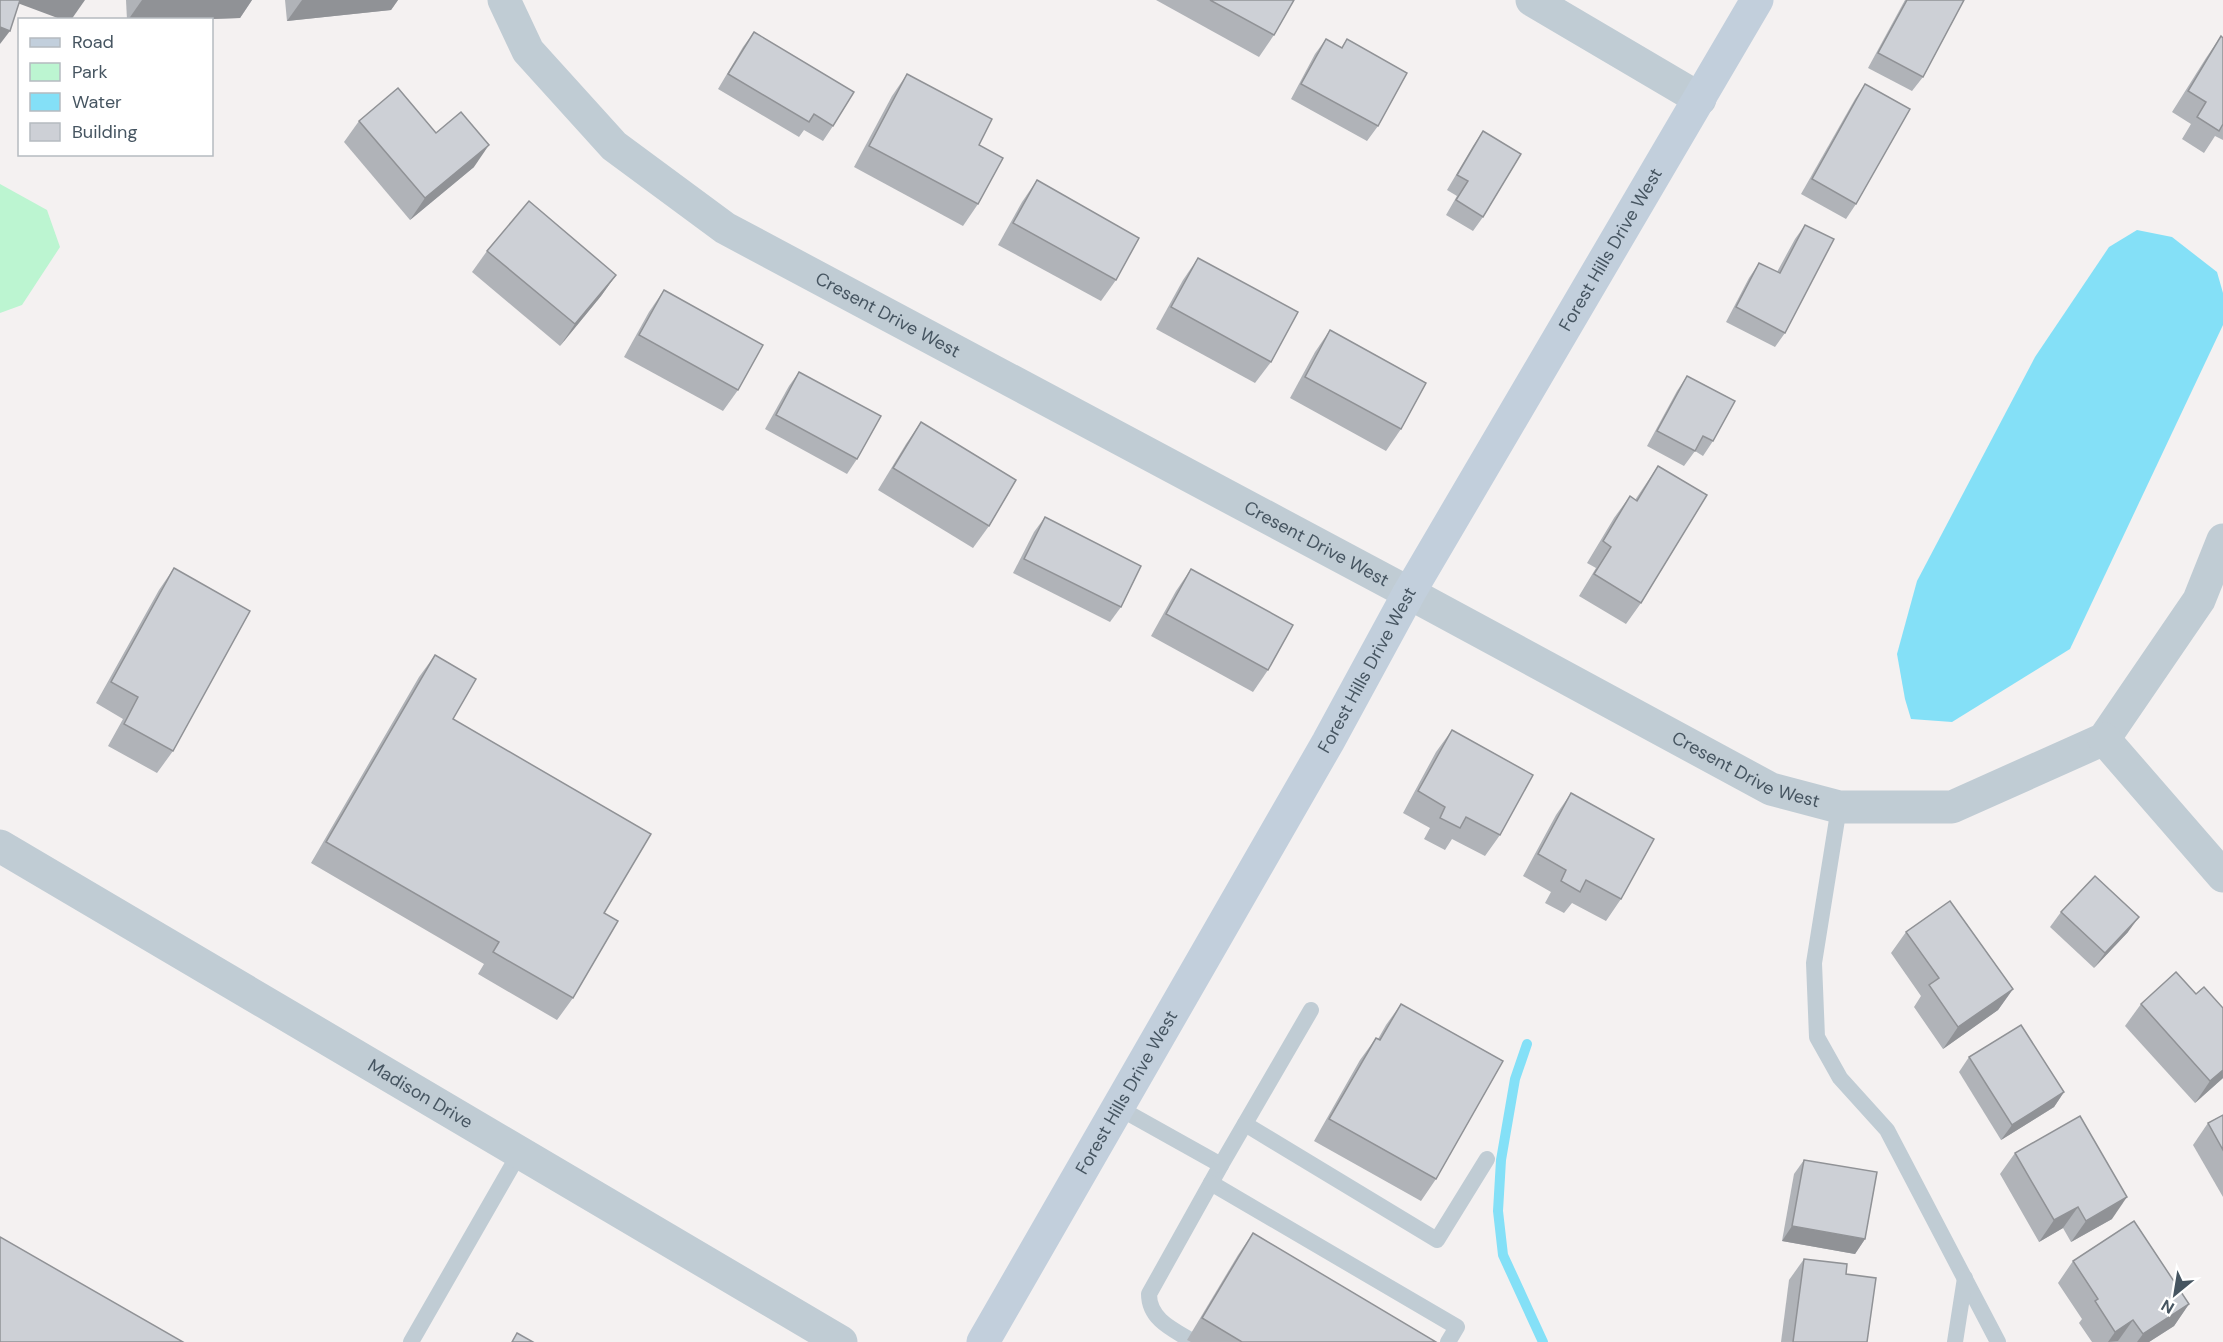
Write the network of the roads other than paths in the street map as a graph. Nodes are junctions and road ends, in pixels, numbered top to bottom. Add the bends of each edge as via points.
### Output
1 (504, 0) edge
2 (1532, 0) edge
3 (1757, 0) edge
4 (1700, 99) junction
5 (2223, 540) edge
6 (1409, 593) junction
7 (2104, 740) junction
8 (1839, 807) junction
9 (0, 846) edge
10 (2223, 876) edge
11 (1311, 1010) dead end
12 (1119, 1108) junction
13 (1245, 1124) junction
14 (520, 1152) junction
15 (1487, 1159) dead end
16 (1221, 1165) junction
17 (1212, 1183) junction
18 (1965, 1278) junction
19 (411, 1342) edge
20 (841, 1342) edge
21 (983, 1342) edge
22 (1194, 1342) edge
23 (1448, 1342) edge
24 (1955, 1342) edge
25 (1998, 1342) edge

1 - 6 street, Cresent Drive West via 528,51 614,146 725,228
2 - 4 street
3 - 4 main road, Forest Hills Drive West
4 - 6 main road, Forest Hills Drive West
5 - 7 street via 2199,600
6 - 8 street, Cresent Drive West via 1771,789
6 - 12 main road, Forest Hills Drive West
7 - 8 street, Cresent Drive West via 1952,807
7 - 10 street
8 - 18 lane via 1814,963 1817,1037 1840,1078 1887,1130
9 - 14 street, Madison Drive
11 - 13 lane
12 - 16 lane
12 - 21 main road, Forest Hills Drive West
13 - 15 lane via 1437,1240
13 - 16 lane
14 - 19 lane
14 - 20 street, Madison Drive
16 - 17 lane
17 - 22 lane via 1149,1294 1149,1305 1160,1320
17 - 23 lane via 1457,1327
18 - 24 lane
18 - 25 lane

